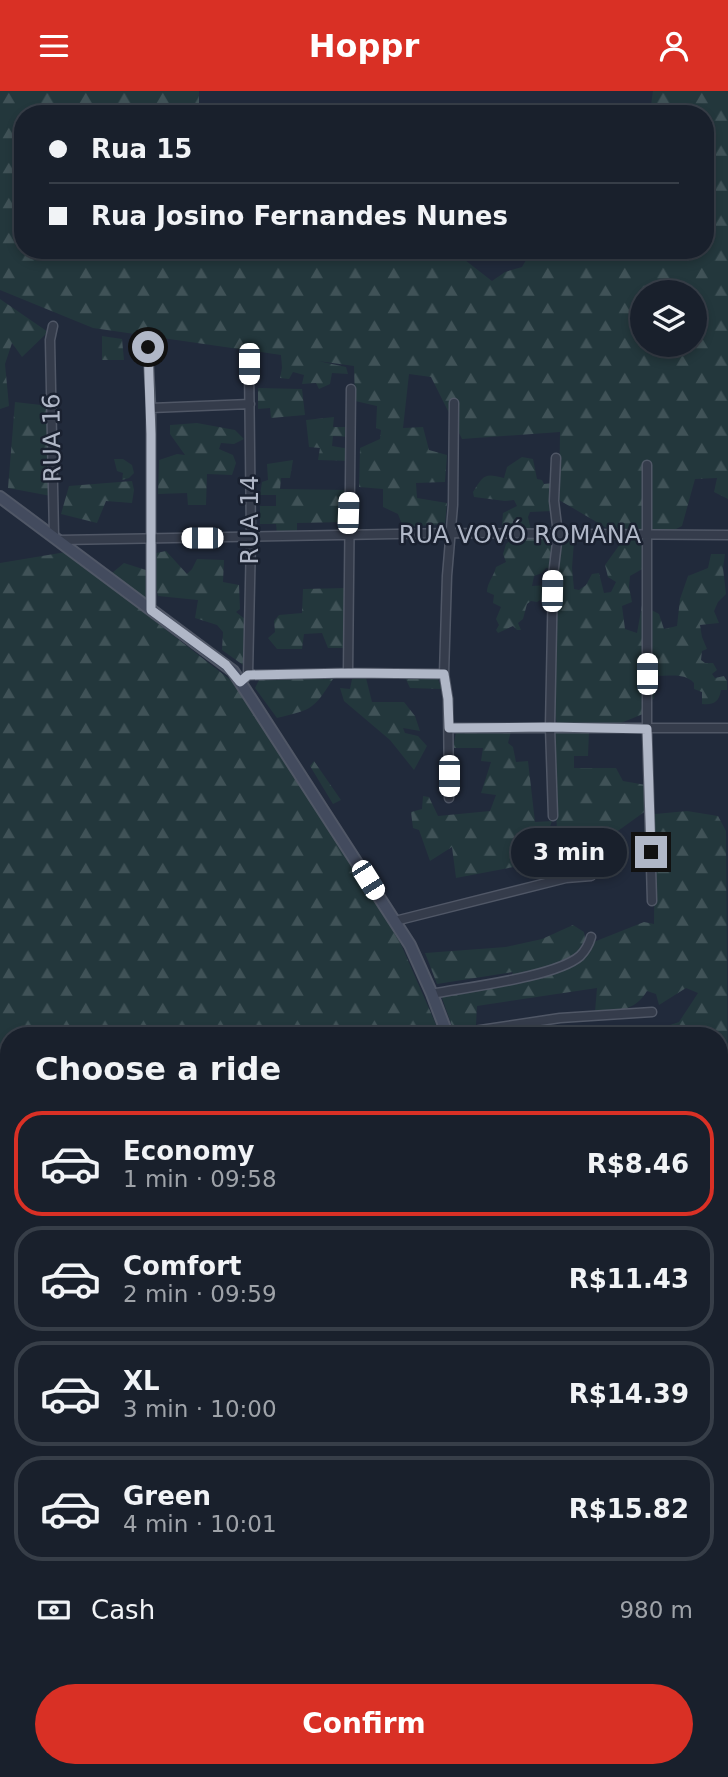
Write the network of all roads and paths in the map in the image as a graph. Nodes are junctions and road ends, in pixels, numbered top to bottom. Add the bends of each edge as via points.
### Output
1 (53, 326) dead end
2 (147, 333) dead end
3 (249, 364) dead end
4 (351, 389) dead end
5 (454, 403) dead end
6 (250, 404) junction
7 (151, 408) junction
8 (556, 458) dead end
9 (647, 465) dead end
10 (0, 497) edge
11 (452, 533) junction
12 (558, 534) junction
13 (647, 535) junction
14 (728, 535) edge
15 (348, 536) junction
16 (57, 538) junction
17 (152, 538) junction
18 (251, 538) junction
19 (151, 610) junction
20 (348, 673) junction
21 (444, 674) junction
22 (244, 678) junction
23 (550, 727) junction
24 (449, 728) junction
25 (728, 728) edge
26 (647, 729) junction
27 (449, 799) dead end
28 (553, 817) dead end
29 (591, 876) dead end
30 (652, 901) dead end
31 (394, 921) junction
32 (591, 937) dead end
33 (432, 994) junction
34 (652, 1012) dead end
35 (444, 1027) edge
36 (500, 1027) edge

1 - 16 street, RUA 16
2 - 7 street
3 - 6 street, RUA 14
4 - 15 street
5 - 11 street
6 - 7 street
6 - 18 street, RUA 14
7 - 17 street
8 - 12 street
9 - 13 street
10 - 16 street
11 - 12 street, RUA VOVÓ ROMANA
11 - 15 street, RUA VOVÓ ROMANA
11 - 21 street
12 - 13 street, RUA VOVÓ ROMANA
12 - 23 street
13 - 14 street, RUA VOVÓ ROMANA
13 - 26 street
15 - 18 street, RUA VOVÓ ROMANA
15 - 20 street
16 - 17 street, RUA VOVÓ ROMANA
16 - 19 street
17 - 18 street, RUA VOVÓ ROMANA
17 - 19 street
18 - 22 street, RUA 14
19 - 22 street
20 - 21 street
20 - 22 street
21 - 24 street
22 - 31 street
23 - 24 street
23 - 26 street
23 - 28 street
24 - 27 street
25 - 26 street
26 - 30 street
29 - 31 street via 566,878
31 - 33 street
32 - 33 street via 581,955 561,967
33 - 35 street
34 - 36 street

